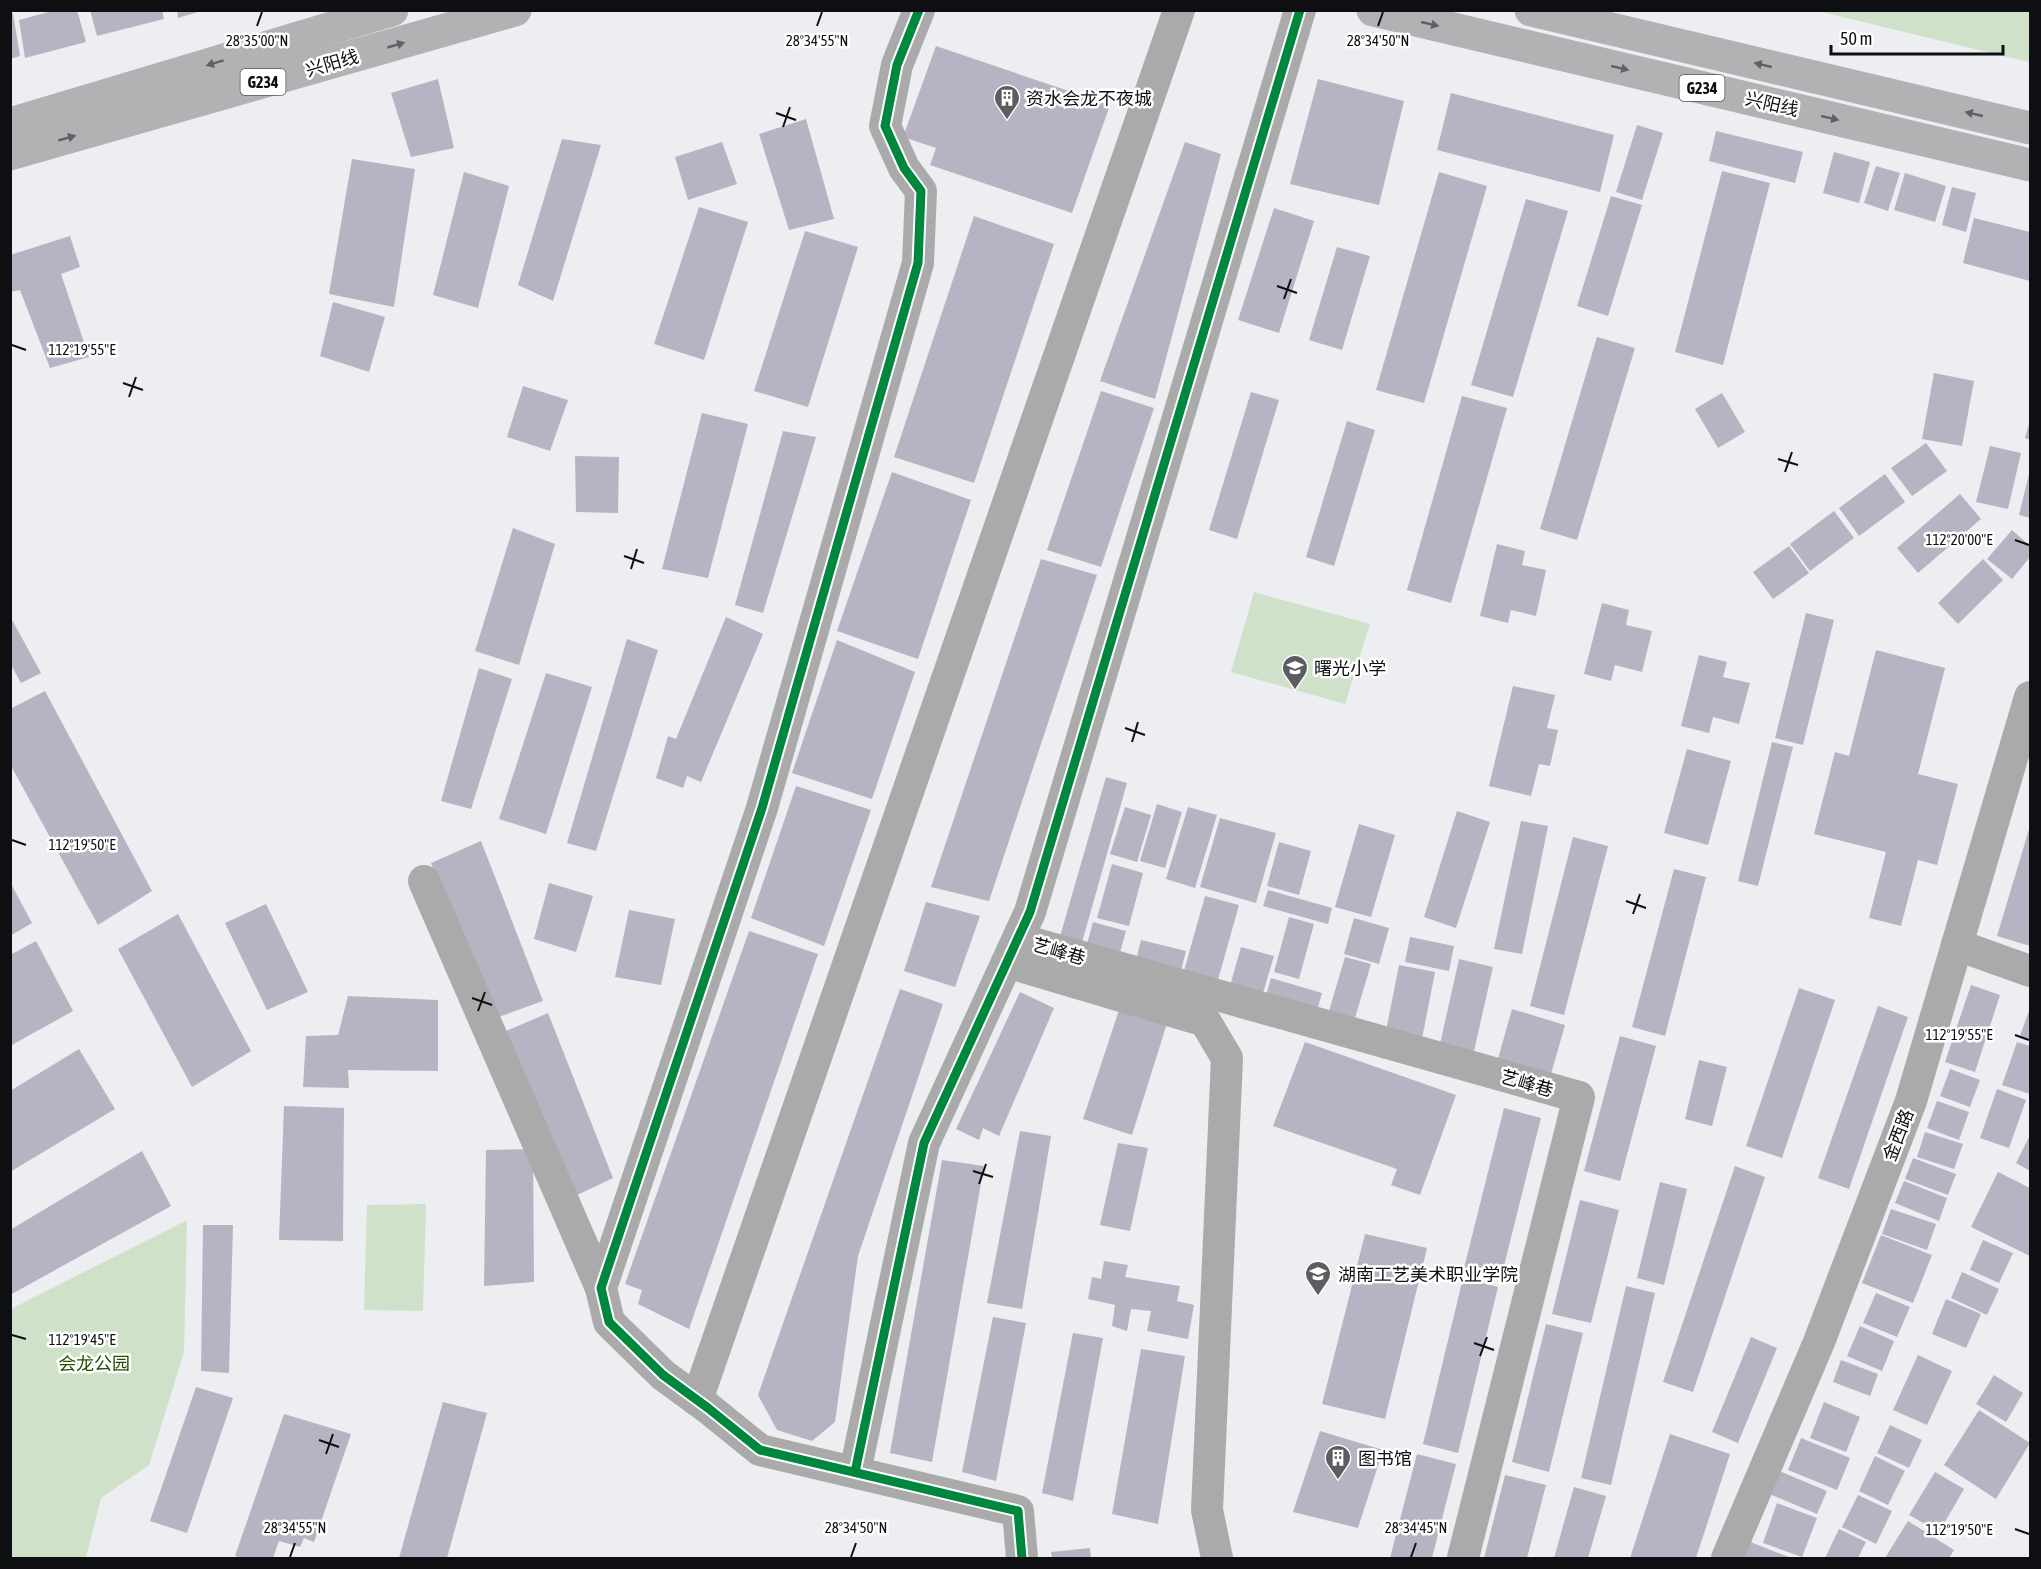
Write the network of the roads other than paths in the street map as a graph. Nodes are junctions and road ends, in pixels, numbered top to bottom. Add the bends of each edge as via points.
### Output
1 (392, 10) edge
2 (515, 10) edge
3 (919, 10) edge
4 (1179, 10) edge
5 (1300, 10) edge
6 (1373, 10) edge
7 (1531, 10) edge
8 (10, 124) edge
9 (2031, 128) edge
10 (10, 154) edge
11 (2031, 165) edge
12 (2031, 697) edge
13 (424, 881) dead end
14 (1957, 945) junction
15 (1012, 951) junction
16 (2031, 971) edge
17 (601, 1288) junction
18 (697, 1400) junction
19 (855, 1472) junction
20 (1023, 1558) edge
21 (1217, 1558) edge
22 (1463, 1558) edge
23 (1727, 1558) edge

1 -> 8 highway, 兴阳线 / G234
10 -> 2 highway, 兴阳线 / G234
3 - 17 street via 897,65 885,126 904,168 921,191 918,263 762,808
4 - 18 street
5 - 15 street via 1030,912
6 -> 11 highway, 兴阳线 / G234
9 -> 7 highway, 兴阳线 / G234
12 - 14 street, 金西路
13 - 17 street
14 - 16 street
14 - 23 street, 金西路 via 1911,1101 1819,1342
15 - 19 street via 924,1143
15 - 21 street via 1205,1021 1227,1058 1208,1510
15 - 22 street, 艺峰巷 via 1579,1097
17 - 18 street via 609,1322 663,1375
18 - 19 street via 760,1450
19 - 20 street via 1018,1511

